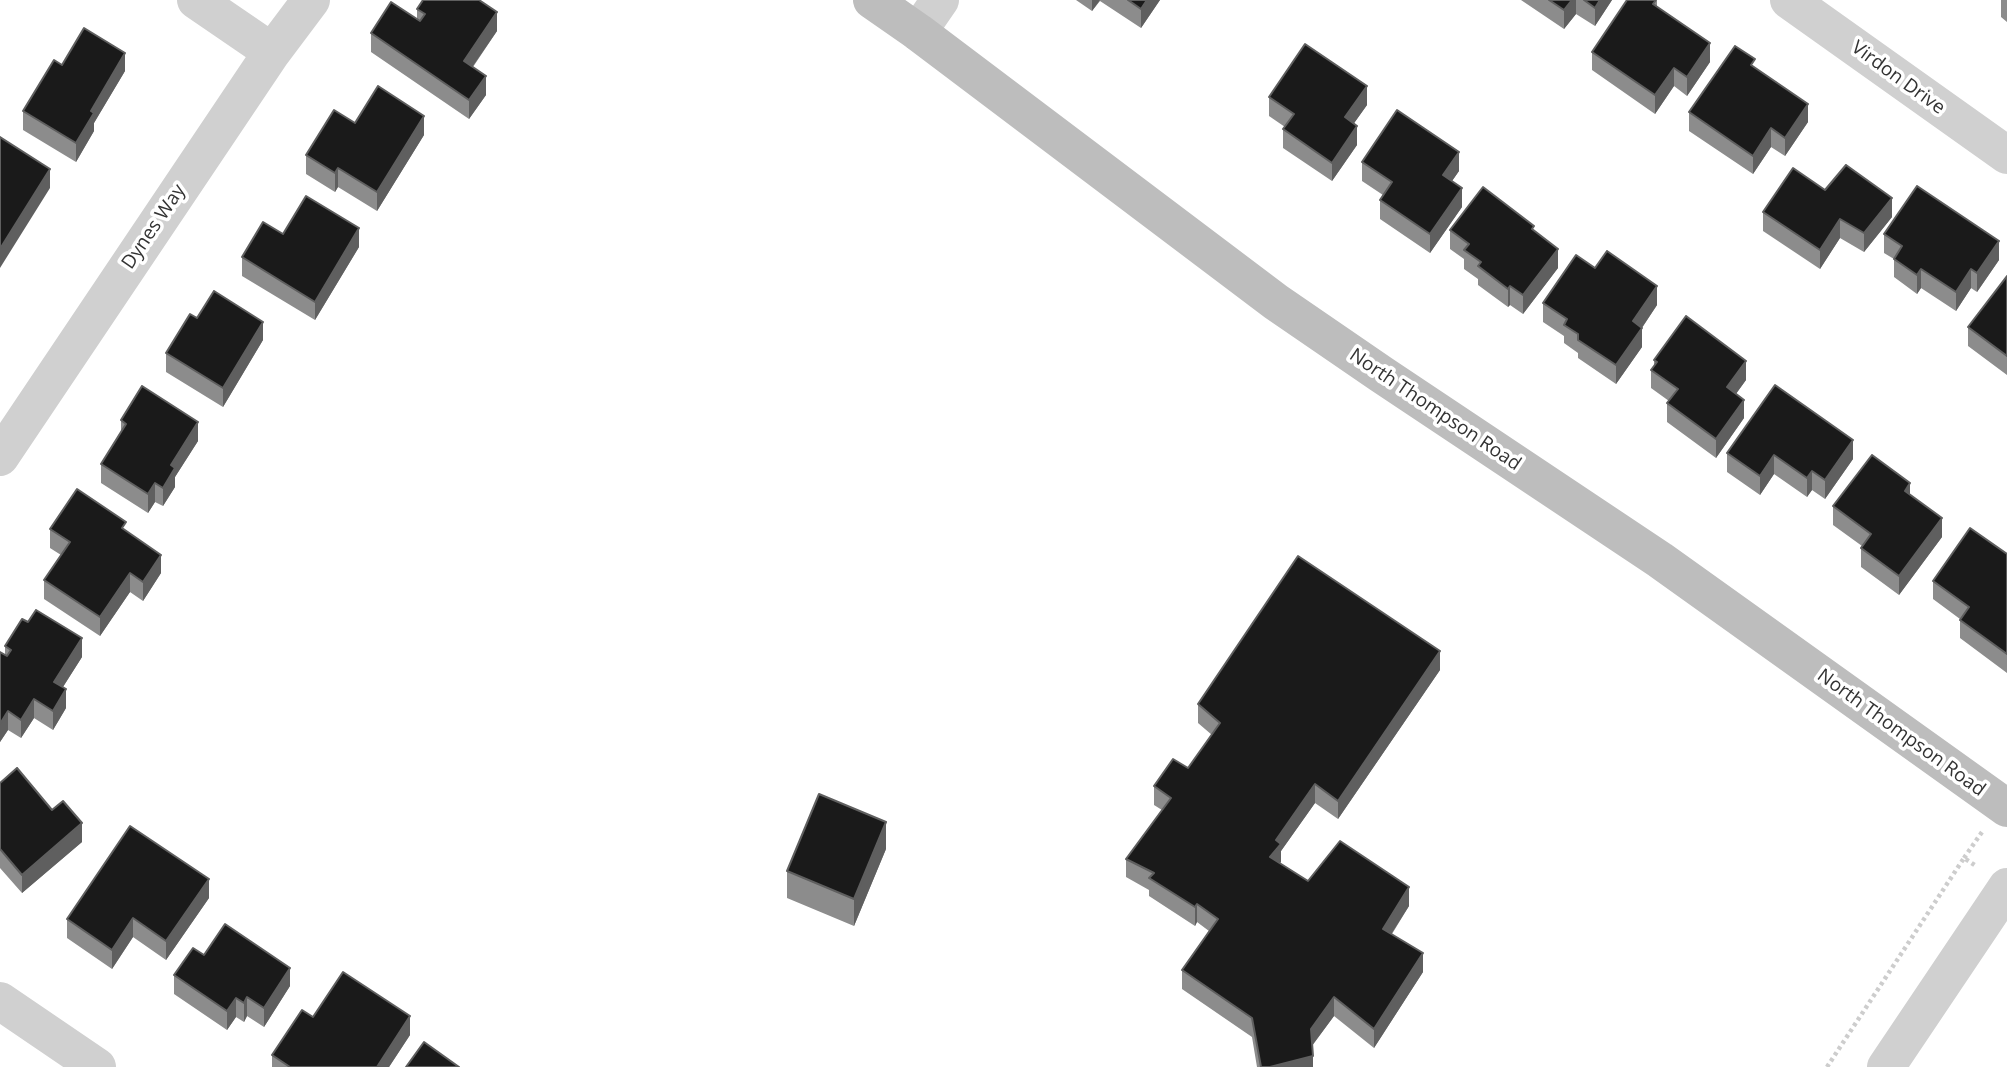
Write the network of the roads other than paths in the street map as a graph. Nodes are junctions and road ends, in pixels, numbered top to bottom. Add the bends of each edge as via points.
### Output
1 (196, 0) edge
2 (311, 0) edge
3 (872, 0) edge
4 (940, 0) edge
5 (1790, 0) edge
6 (918, 32) junction
7 (272, 51) junction
8 (2007, 155) edge
9 (0, 457) edge
10 (2007, 808) edge
11 (2007, 887) edge
12 (0, 1001) edge
13 (97, 1067) edge
14 (1886, 1067) edge

1 - 7 street
2 - 7 street, Dynes Way
3 - 6 street, North Thompson Road
4 - 6 street
5 - 8 street, Virdon Drive
6 - 10 street, North Thompson Road via 1276,302 1660,560
7 - 9 street, Dynes Way
11 - 14 street
12 - 13 street

